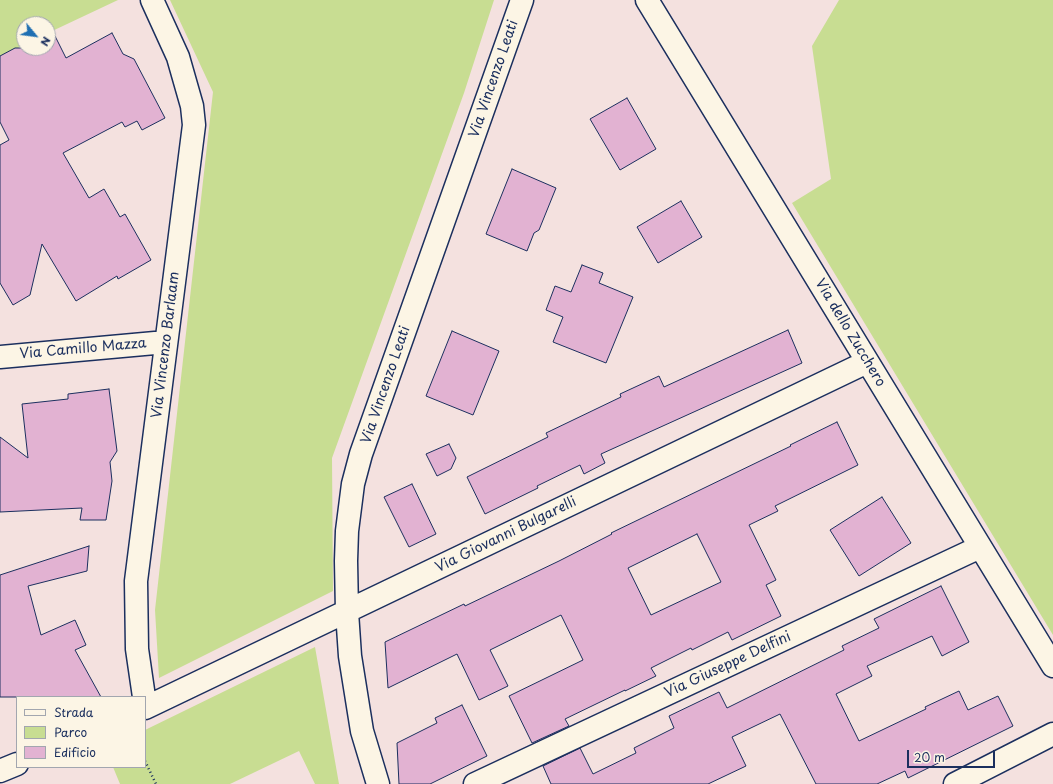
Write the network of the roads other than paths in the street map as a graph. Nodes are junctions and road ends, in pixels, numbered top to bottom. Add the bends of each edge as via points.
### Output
1 (152, 0) edge
2 (522, 0) edge
3 (647, 0) edge
4 (166, 342) junction
5 (0, 356) edge
6 (867, 362) junction
7 (980, 547) junction
8 (347, 612) junction
9 (1053, 666) edge
10 (144, 696) edge
11 (146, 708) edge
12 (1053, 734) edge
13 (16, 764) edge
14 (0, 771) edge
15 (378, 784) edge
16 (475, 784) edge
17 (955, 784) edge

1 - 4 street, Via Vincenzo Barlaam via 178,57 192,106 194,125
2 - 8 street, Via Vincenzo Leati via 361,454 349,507
3 - 6 street, Via dello Zucchero
4 - 5 street, Via Camillo Mazza
4 - 10 street, Via Vincenzo Barlaam via 136,581 137,649
6 - 7 street, Via dello Zucchero
6 - 8 street, Via Giovanni Bulgarelli
7 - 9 street, Via dello Zucchero
7 - 16 street, Via Giuseppe Delfini
8 - 11 street, Via Giovanni Bulgarelli
8 - 15 street, Via Vincenzo Leati via 351,663 362,731
12 - 17 street
13 - 14 street

